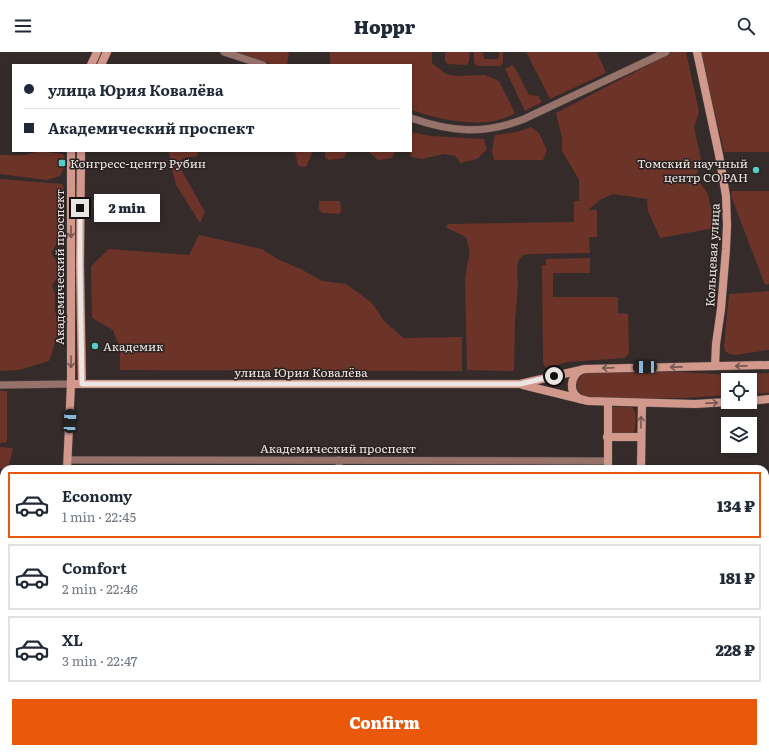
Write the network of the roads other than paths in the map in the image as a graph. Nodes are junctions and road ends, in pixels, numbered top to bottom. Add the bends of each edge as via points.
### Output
1 (97, 52) edge
2 (107, 52) edge
3 (224, 52) edge
4 (666, 52) edge
5 (697, 52) edge
6 (91, 64) edge
7 (102, 64) edge
8 (260, 64) edge
9 (412, 118) edge
10 (71, 152) edge
11 (81, 152) edge
12 (70, 265) junction
13 (80, 266) junction
14 (768, 365) edge
15 (715, 366) junction
16 (586, 369) junction
17 (71, 384) junction
18 (82, 384) junction
19 (520, 384) junction
20 (0, 385) edge
21 (769, 399) edge
22 (582, 400) junction
23 (757, 400) edge
24 (608, 402) junction
25 (721, 402) edge
26 (642, 403) junction
27 (607, 437) junction
28 (641, 438) junction
29 (68, 460) junction
30 (339, 460) junction
31 (67, 465) edge
32 (339, 465) edge
33 (608, 465) edge
34 (641, 465) edge

1 - 6 main road
2 - 7 main road
3 - 8 street
4 - 9 street via 507,126 483,130 461,129 432,125
5 - 15 main road, Кольцевая улица via 726,196 726,249
10 -> 12 main road, Академический проспект
11 - 13 main road, Академический проспект
12 - 13 main road
12 -> 17 main road, Академический проспект
13 - 18 main road, Академический проспект
14 -> 15 main road, улица Юрия Ковалёва
15 -> 16 main road, улица Юрия Ковалёва
16 - 19 main road, улица Юрия Ковалёва
16 - 22 main road via 577,373 572,380 572,390 577,398
17 - 18 main road
17 - 20 street
17 - 29 main road, Академический проспект
18 - 19 main road, улица Юрия Ковалёва
19 - 22 main road, улица Юрия Ковалёва
21 - 23 main road
22 - 24 main road, улица Юрия Ковалёва
24 - 26 main road, улица Юрия Ковалёва
24 - 27 main road
26 -> 25 main road, улица Юрия Ковалёва
28 -> 26 main road
27 - 28 main road
27 - 33 main road
28 - 34 main road
29 - 30 street, Академический проспект
29 - 31 main road, Академический проспект
30 - 32 street
30 - 33 street, Академический проспект

